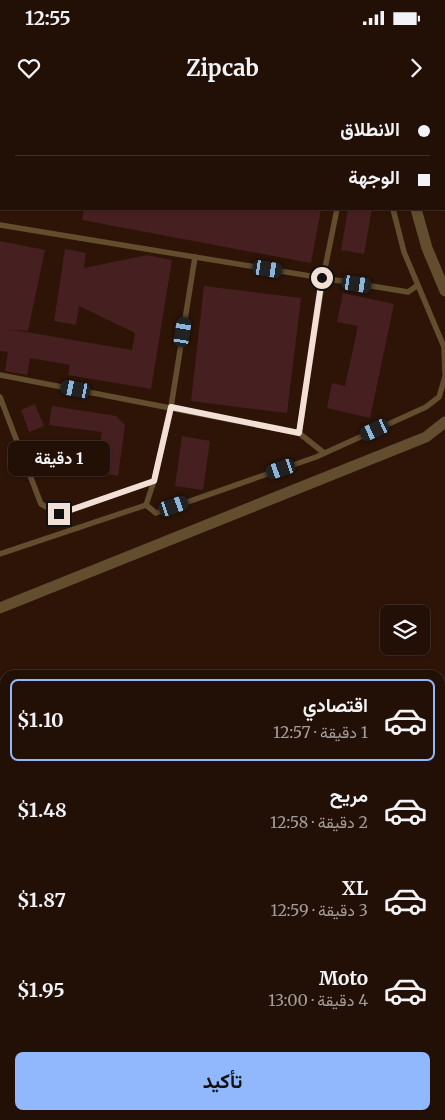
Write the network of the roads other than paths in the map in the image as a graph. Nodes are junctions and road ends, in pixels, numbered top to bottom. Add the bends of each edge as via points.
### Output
1 (336, 210) edge
2 (393, 210) edge
3 (416, 210) edge
4 (0, 225) edge
5 (195, 257) junction
6 (322, 278) junction
7 (418, 285) junction
8 (445, 291) edge
9 (0, 375) edge
10 (445, 375) edge
11 (0, 396) edge
12 (171, 407) junction
13 (445, 422) edge
14 (299, 433) junction
15 (324, 453) junction
16 (154, 481) junction
17 (146, 505) junction
18 (0, 554) edge
19 (0, 608) edge

1 - 6 lane
2 - 7 lane via 404,252
3 - 8 street via 427,248
4 - 5 lane
5 - 6 lane
5 - 12 lane
6 - 7 lane via 408,292
6 - 14 lane
7 - 10 lane via 444,347
9 - 12 lane
10 - 15 lane via 439,397 426,407
11 - 16 lane via 41,504 59,514
12 - 14 lane
12 - 16 lane
13 - 19 street via 426,437
14 - 15 lane
15 - 17 lane via 156,513
16 - 17 lane
17 - 18 lane

